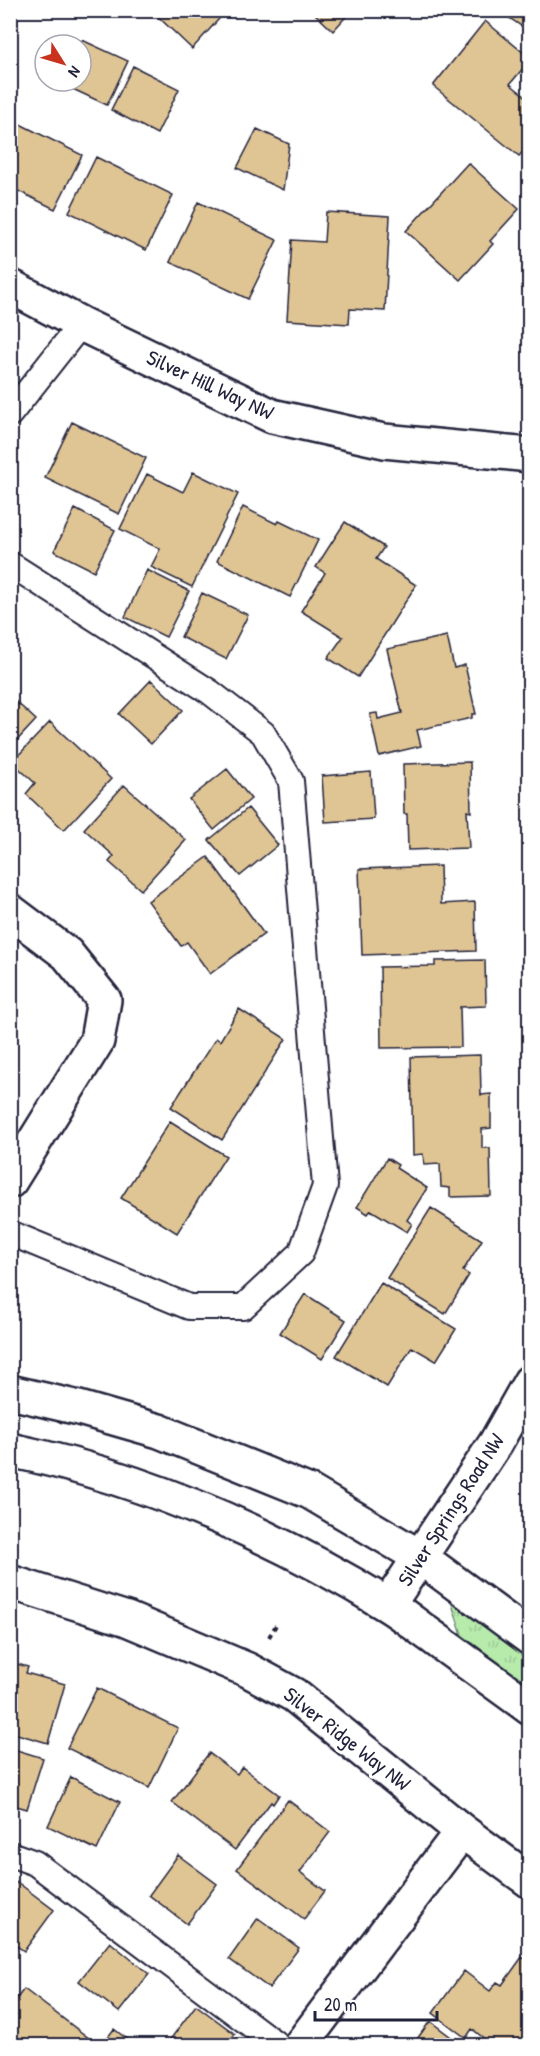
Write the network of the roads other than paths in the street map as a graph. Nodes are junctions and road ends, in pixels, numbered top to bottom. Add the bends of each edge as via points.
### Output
1 (10, 286) edge
2 (81, 324) junction
3 (10, 414) edge
4 (530, 455) edge
5 (10, 564) edge
6 (10, 911) edge
7 (10, 1181) edge
8 (10, 1233) edge
9 (530, 1382) edge
10 (10, 1392) edge
11 (10, 1450) edge
12 (420, 1557) junction
13 (10, 1582) edge
14 (388, 1605) junction
15 (530, 1638) edge
16 (530, 1708) edge
17 (462, 1831) junction
18 (10, 1854) edge
19 (530, 1881) edge
20 (279, 2046) edge
21 (300, 2046) edge

1 - 2 street, Silver Hill Way NW
2 - 3 lane
2 - 4 street, Silver Hill Way NW via 272,416 384,441
5 - 8 lane via 210,692 263,733 291,781 325,1186 301,1253 243,1307 189,1307
6 - 7 street via 67,954 104,1000 97,1041
9 - 12 street, Silver Springs Road NW via 495,1444
10 - 12 street via 159,1431 299,1487
11 - 14 street via 60,1460 130,1482 218,1516 269,1539
12 - 14 street, Silver Springs Road NW
12 - 15 street
13 - 17 street, Silver Ridge Way NW via 127,1619 248,1670 294,1695
14 - 16 street
17 - 19 street, Silver Ridge Way NW
17 - 21 street
18 - 20 lane via 35,1863

